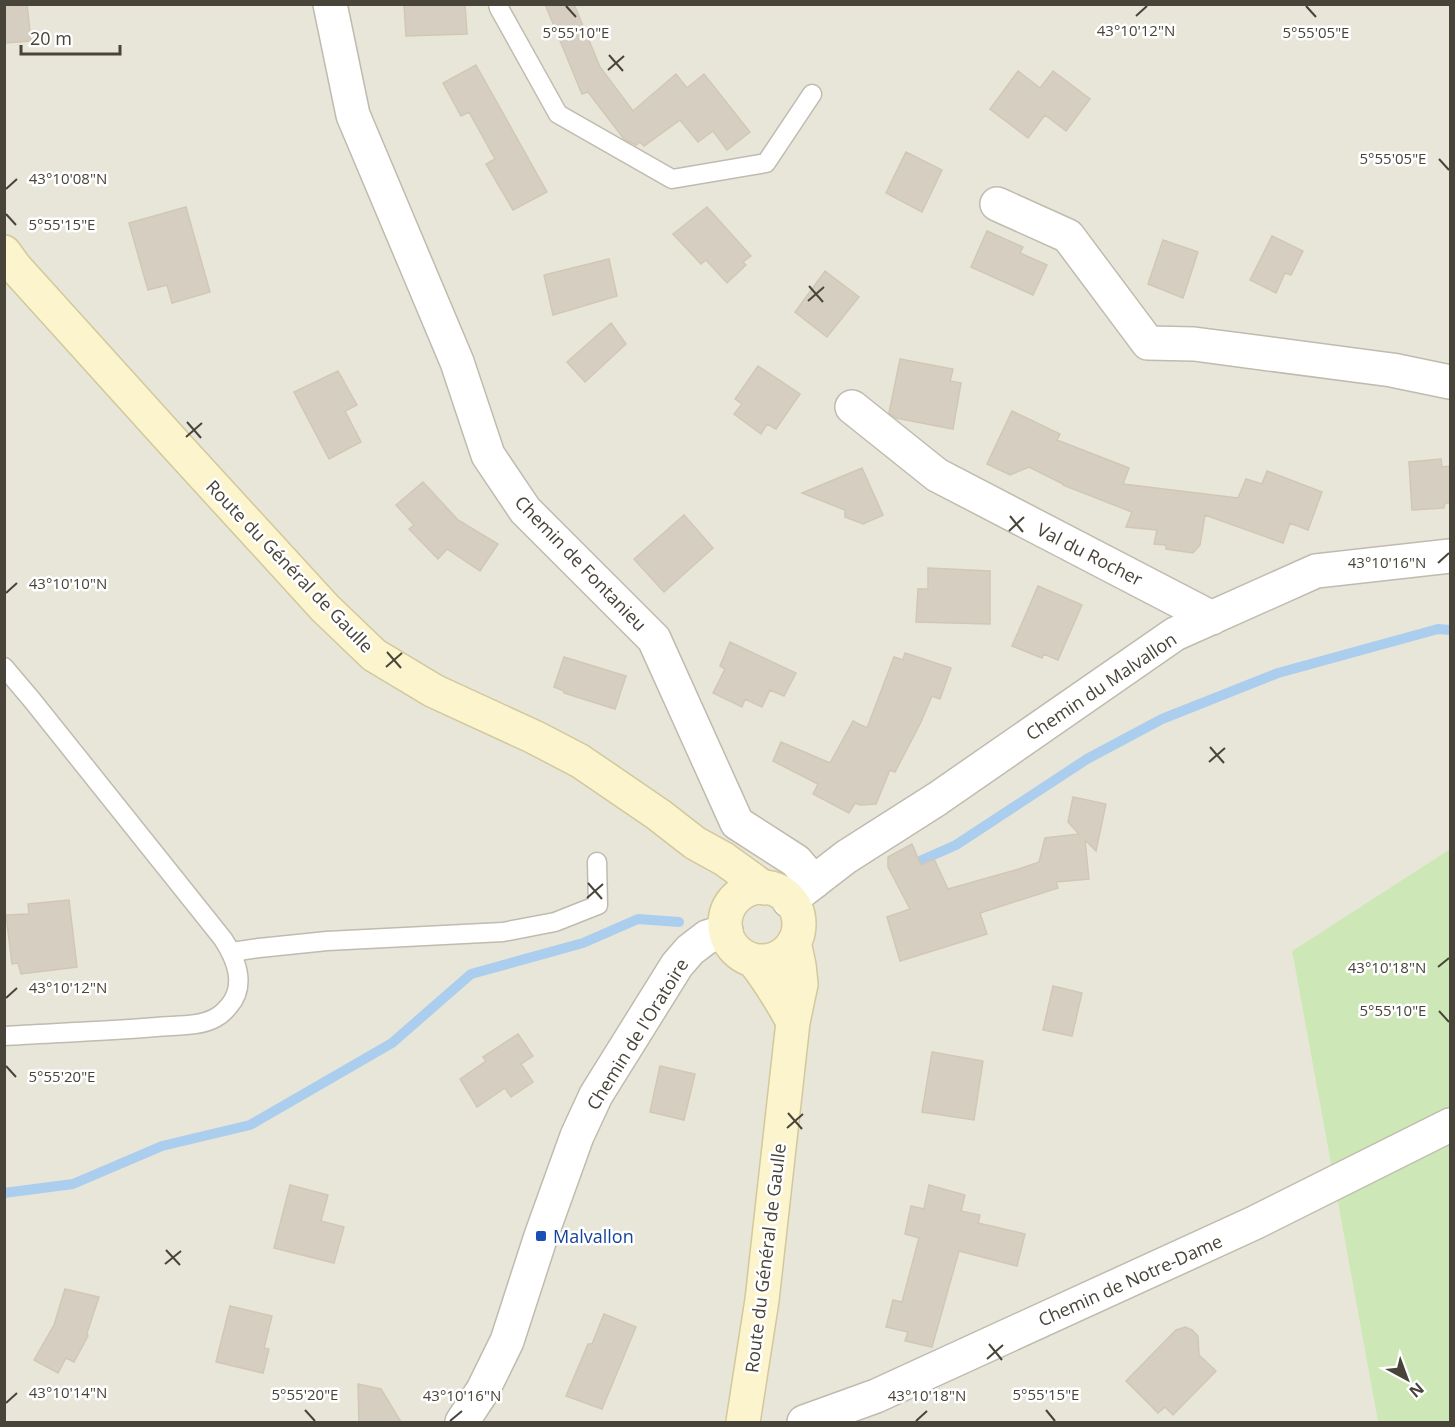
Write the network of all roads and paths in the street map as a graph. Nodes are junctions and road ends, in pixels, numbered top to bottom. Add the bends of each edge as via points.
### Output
1 (498, 4) edge
2 (331, 7) edge
3 (812, 94) dead end
4 (997, 204) dead end
5 (4, 252) edge
6 (1450, 382) edge
7 (852, 407) dead end
8 (1450, 556) edge
9 (1212, 618) junction
10 (4, 667) edge
11 (695, 843) junction
12 (597, 862) dead end
13 (789, 890) junction
14 (726, 922) junction
15 (794, 942) junction
16 (231, 952) junction
17 (753, 960) junction
18 (793, 1022) junction
19 (4, 1036) edge
20 (1450, 1125) edge
21 (462, 1422) edge
22 (743, 1422) edge
23 (804, 1422) edge

1 - 3 lane via 558,114 672,179 766,163
2 - 13 street, Chemin de Fontanieu via 353,115 457,362 488,455 525,510 654,639 737,823 796,861
4 - 6 street via 1068,236 1148,343 1194,344 1392,370
5 - 11 street, Route du Général de Gaulle via 293,574 374,655 434,691 580,762
7 - 9 street, Val du Rocher via 937,475
8 - 9 street, Chemin du Malvallon via 1316,571
9 - 13 street, Chemin du Malvallon via 1174,634 937,799
10 - 16 lane
11 - 13 street, Route du Général de Gaulle
11 - 14 street, Route du Général de Gaulle via 711,871
12 - 16 lane via 598,905 555,922 502,932 327,941
13 - 14 street via 752,889 741,894 732,903
13 - 15 street via 798,918
14 - 17 street via 727,937 733,947
14 - 21 street, Chemin de l'Oratoire via 677,964 596,1095 577,1136 507,1341
15 - 17 street via 777,958
15 - 18 street, Route du Général de Gaulle via 801,984
16 - 19 lane via 238,977 237,993 222,1014 207,1022
17 - 18 street
18 - 22 street, Route du Général de Gaulle via 762,1300
20 - 23 street, Chemin de Notre-Dame via 1254,1223 876,1396

